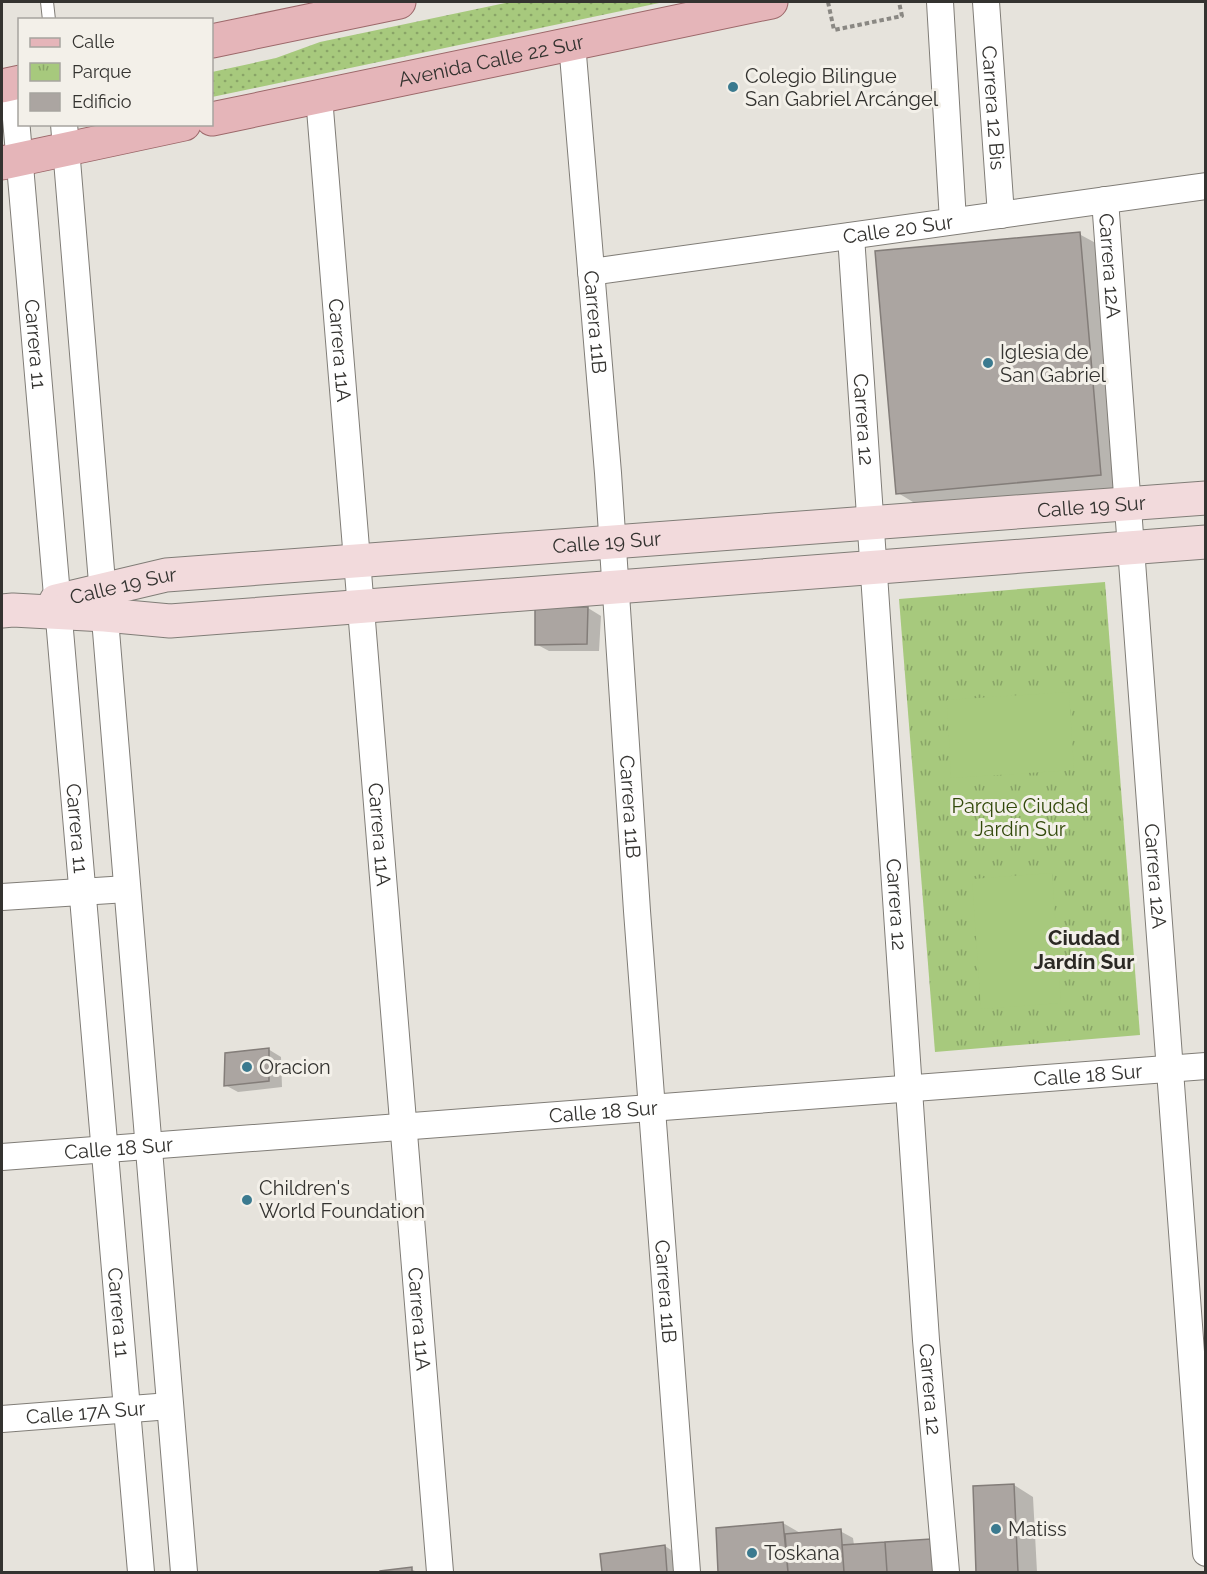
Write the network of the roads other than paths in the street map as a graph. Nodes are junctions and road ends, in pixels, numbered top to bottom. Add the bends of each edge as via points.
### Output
1 (47, 2) edge
2 (399, 2) edge
3 (771, 2) edge
4 (940, 2) edge
5 (986, 2) edge
6 (364, 5) edge
7 (49, 18) edge
8 (213, 41) edge
9 (572, 43) junction
10 (11, 84) edge
11 (319, 96) junction
12 (213, 119) edge
13 (166, 126) edge
14 (65, 137) edge
15 (10, 161) edge
16 (1206, 186) edge
17 (1105, 200) junction
18 (1001, 215) junction
19 (953, 221) junction
20 (851, 236) junction
21 (591, 272) junction
22 (1206, 498) edge
23 (1127, 504) junction
24 (871, 524) junction
25 (1206, 542) edge
26 (613, 543) junction
27 (1130, 548) junction
28 (357, 561) junction
29 (874, 568) junction
30 (616, 587) junction
31 (104, 603) junction
32 (58, 607) junction
33 (361, 607) junction
34 (7, 611) edge
35 (127, 889) junction
36 (83, 892) junction
37 (2, 897) edge
38 (1206, 1066) edge
39 (1169, 1069) junction
40 (909, 1089) junction
41 (652, 1108) junction
42 (403, 1126) junction
43 (148, 1146) junction
44 (105, 1149) junction
45 (2, 1157) edge
46 (170, 1406) junction
47 (127, 1409) junction
48 (2, 1419) edge
49 (1206, 1553) edge
50 (141, 1572) edge
51 (184, 1572) edge
52 (440, 1572) edge
53 (687, 1572) edge
54 (946, 1572) edge

1 - 7 lane
2 - 6 main road
3 - 9 main road, Avenida Calle 22 Sur
4 - 19 street
5 - 18 street, Carrera 12 Bis
6 - 8 main road
9 - 11 main road, Avenida Calle 22 Sur
9 - 21 street, Carrera 11B
10 - 15 street, Carrera 11
11 - 12 main road, Avenida Calle 22 Sur
11 - 28 street, Carrera 11A
13 - 14 main road
14 - 15 main road
14 - 31 street
15 - 32 street, Carrera 11
16 - 17 street, Calle 20 Sur
17 - 18 street, Calle 20 Sur
17 - 23 street, Carrera 12A
18 - 19 street, Calle 20 Sur
19 - 20 street, Calle 20 Sur
20 - 21 street, Calle 20 Sur
20 - 24 street, Carrera 12
21 - 26 street, Carrera 11B
22 - 23 street, Calle 19 Sur
23 - 24 street, Calle 19 Sur
23 - 27 street, Carrera 12A
24 - 26 street, Calle 19 Sur
24 - 29 street, Carrera 12
25 - 27 street, Calle 19 Sur
26 - 28 street, Calle 19 Sur
26 - 30 street, Carrera 11B
27 - 29 street, Calle 19 Sur
27 - 39 street, Carrera 12A
28 - 31 street, Calle 19 Sur via 166,575
28 - 33 street, Carrera 11A
29 - 30 street, Calle 19 Sur
29 - 40 street, Carrera 12
30 - 33 street, Calle 19 Sur
30 - 41 street, Carrera 11B
31 - 32 street, Calle 19 Sur
31 - 33 street, Calle 19 Sur via 170,621
31 - 35 street
32 - 34 street, Calle 19 Sur
32 - 36 street, Carrera 11
33 - 42 street, Carrera 11A
35 - 36 street
35 - 43 street
36 - 37 street
36 - 44 street, Carrera 11
38 - 39 street, Calle 18 Sur
39 - 40 street, Calle 18 Sur
39 - 49 street, Carrera 12A
40 - 41 street, Calle 18 Sur
40 - 54 street, Carrera 12
41 - 42 street, Calle 18 Sur
41 - 53 street, Carrera 11B
42 - 43 street, Calle 18 Sur
42 - 52 street, Carrera 11A
43 - 44 street, Calle 18 Sur
43 - 46 street
44 - 45 street, Calle 18 Sur
44 - 47 street, Carrera 11
46 - 47 street, Calle 17A Sur
46 - 51 street
47 - 48 street, Calle 17A Sur
47 - 50 street, Carrera 11

